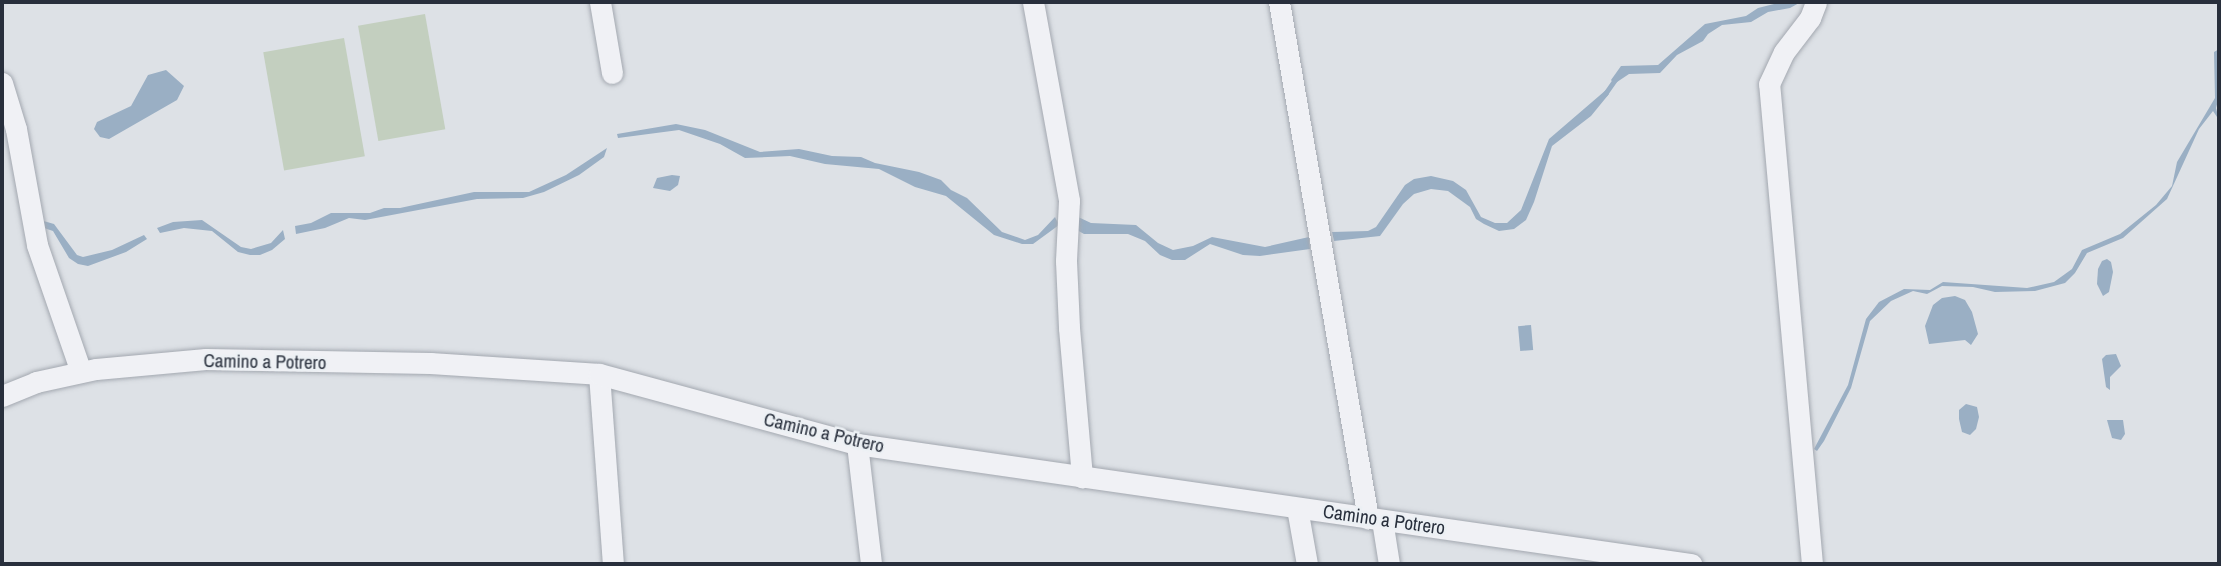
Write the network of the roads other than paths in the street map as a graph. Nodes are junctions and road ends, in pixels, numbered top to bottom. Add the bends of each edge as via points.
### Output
1 (600, 2) edge
2 (1033, 2) edge
3 (1279, 2) edge
4 (1816, 2) edge
5 (612, 73) dead end
6 (2, 83) edge
7 (81, 372) junction
8 (599, 374) junction
9 (2, 396) edge
10 (856, 444) junction
11 (1082, 477) junction
12 (1297, 508) junction
13 (1375, 519) junction
14 (1578, 556) edge
15 (613, 564) edge
16 (871, 564) edge
17 (1307, 564) edge
18 (1389, 564) edge
19 (1691, 564) edge
20 (1812, 564) edge

1 - 5 street
2 - 11 street via 1069,201 1067,275
3 - 13 street
4 - 20 street via 1769,83
6 - 7 street via 16,129 37,245
7 - 8 street, Camino a Potrero via 206,359 430,363
7 - 9 street, Camino a Potrero
8 - 10 street, Camino a Potrero
8 - 15 street
10 - 11 street, Camino a Potrero
10 - 16 street
11 - 12 street, Camino a Potrero
12 - 13 street, Camino a Potrero
12 - 17 street
13 - 14 street, Camino a Potrero
13 - 18 street
14 - 19 street, Camino a Potrero

